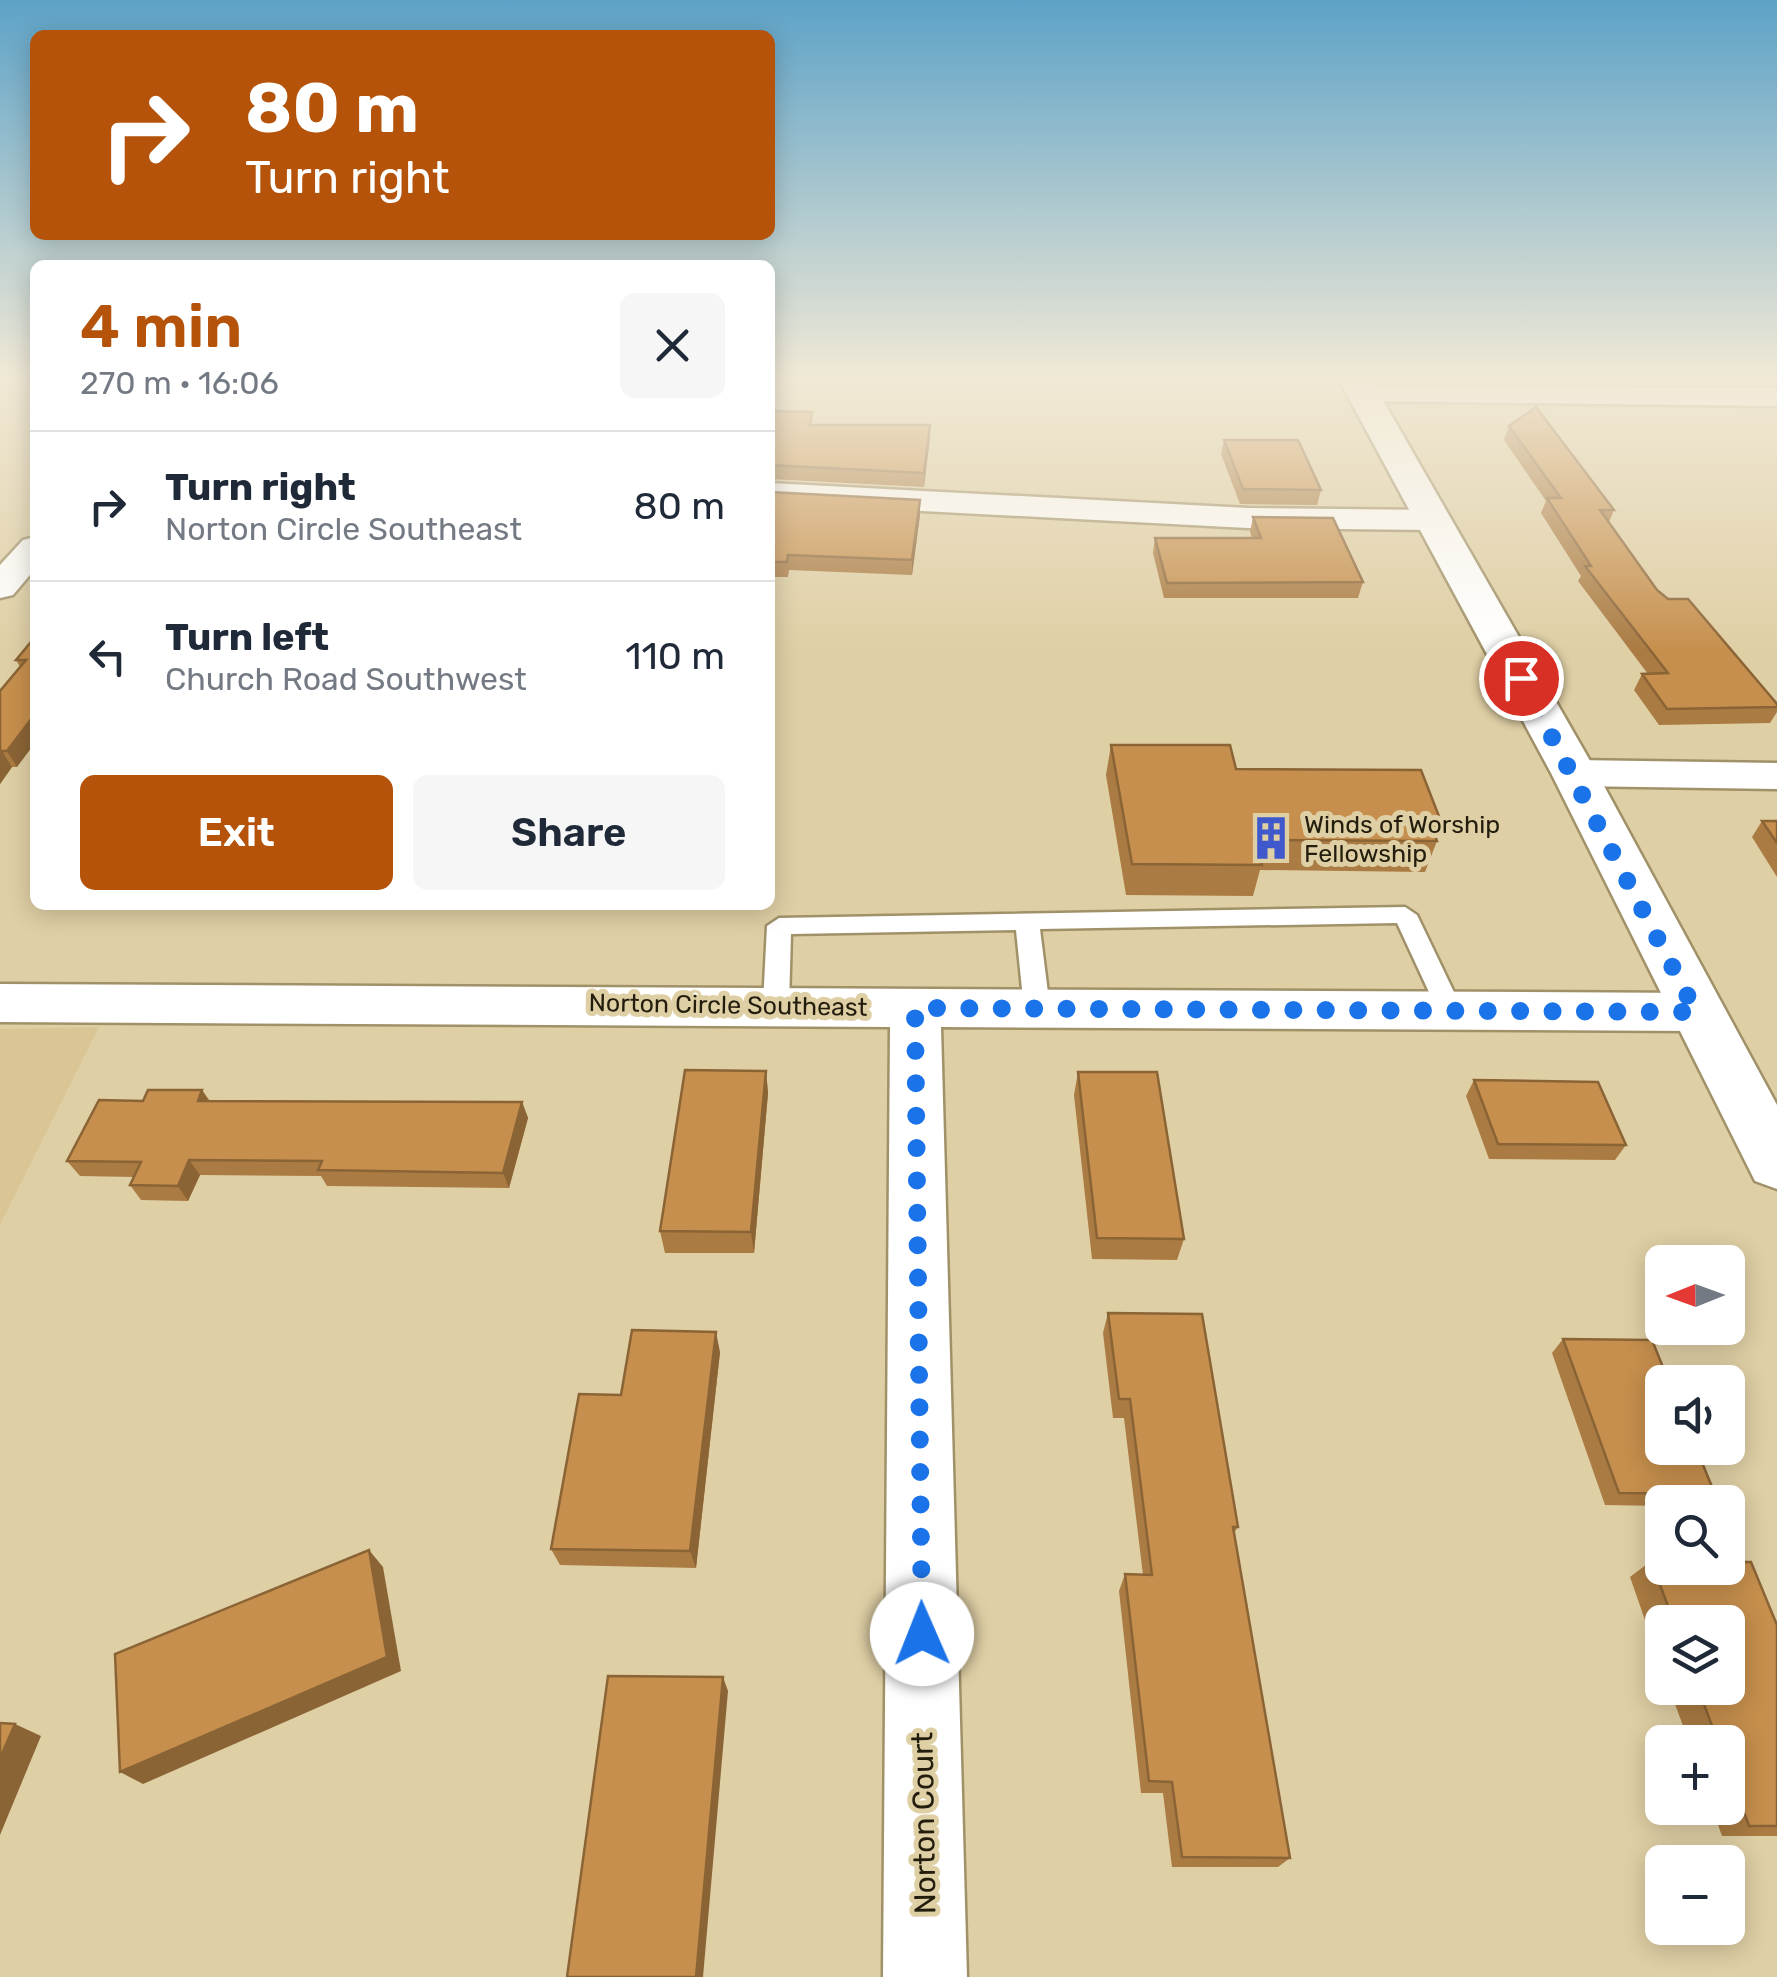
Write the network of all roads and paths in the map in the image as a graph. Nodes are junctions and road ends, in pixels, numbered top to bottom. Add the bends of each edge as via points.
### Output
1 (1404, 468) edge
2 (775, 493) edge
3 (1433, 520) junction
4 (30, 554) edge
5 (0, 588) edge
6 (1574, 774) junction
7 (1777, 776) edge
8 (1028, 922) junction
9 (0, 1003) edge
10 (776, 1004) junction
11 (915, 1008) junction
12 (1037, 1009) junction
13 (1450, 1011) junction
14 (1696, 1012) junction
15 (1777, 1163) edge
16 (926, 1977) edge

1 - 3 street
2 - 3 street via 1190,516
3 - 6 street
4 - 5 street
6 - 7 street
6 - 14 street
8 - 10 lane via 779,926
8 - 12 lane
8 - 13 lane via 1405,916
9 - 10 street, Norton Circle Southeast
10 - 11 street, Norton Circle Southeast
11 - 12 street, Norton Circle Southeast
11 - 16 street, Norton Court
12 - 13 street, Norton Circle Southeast
13 - 14 street, Norton Circle Southeast
14 - 15 street

